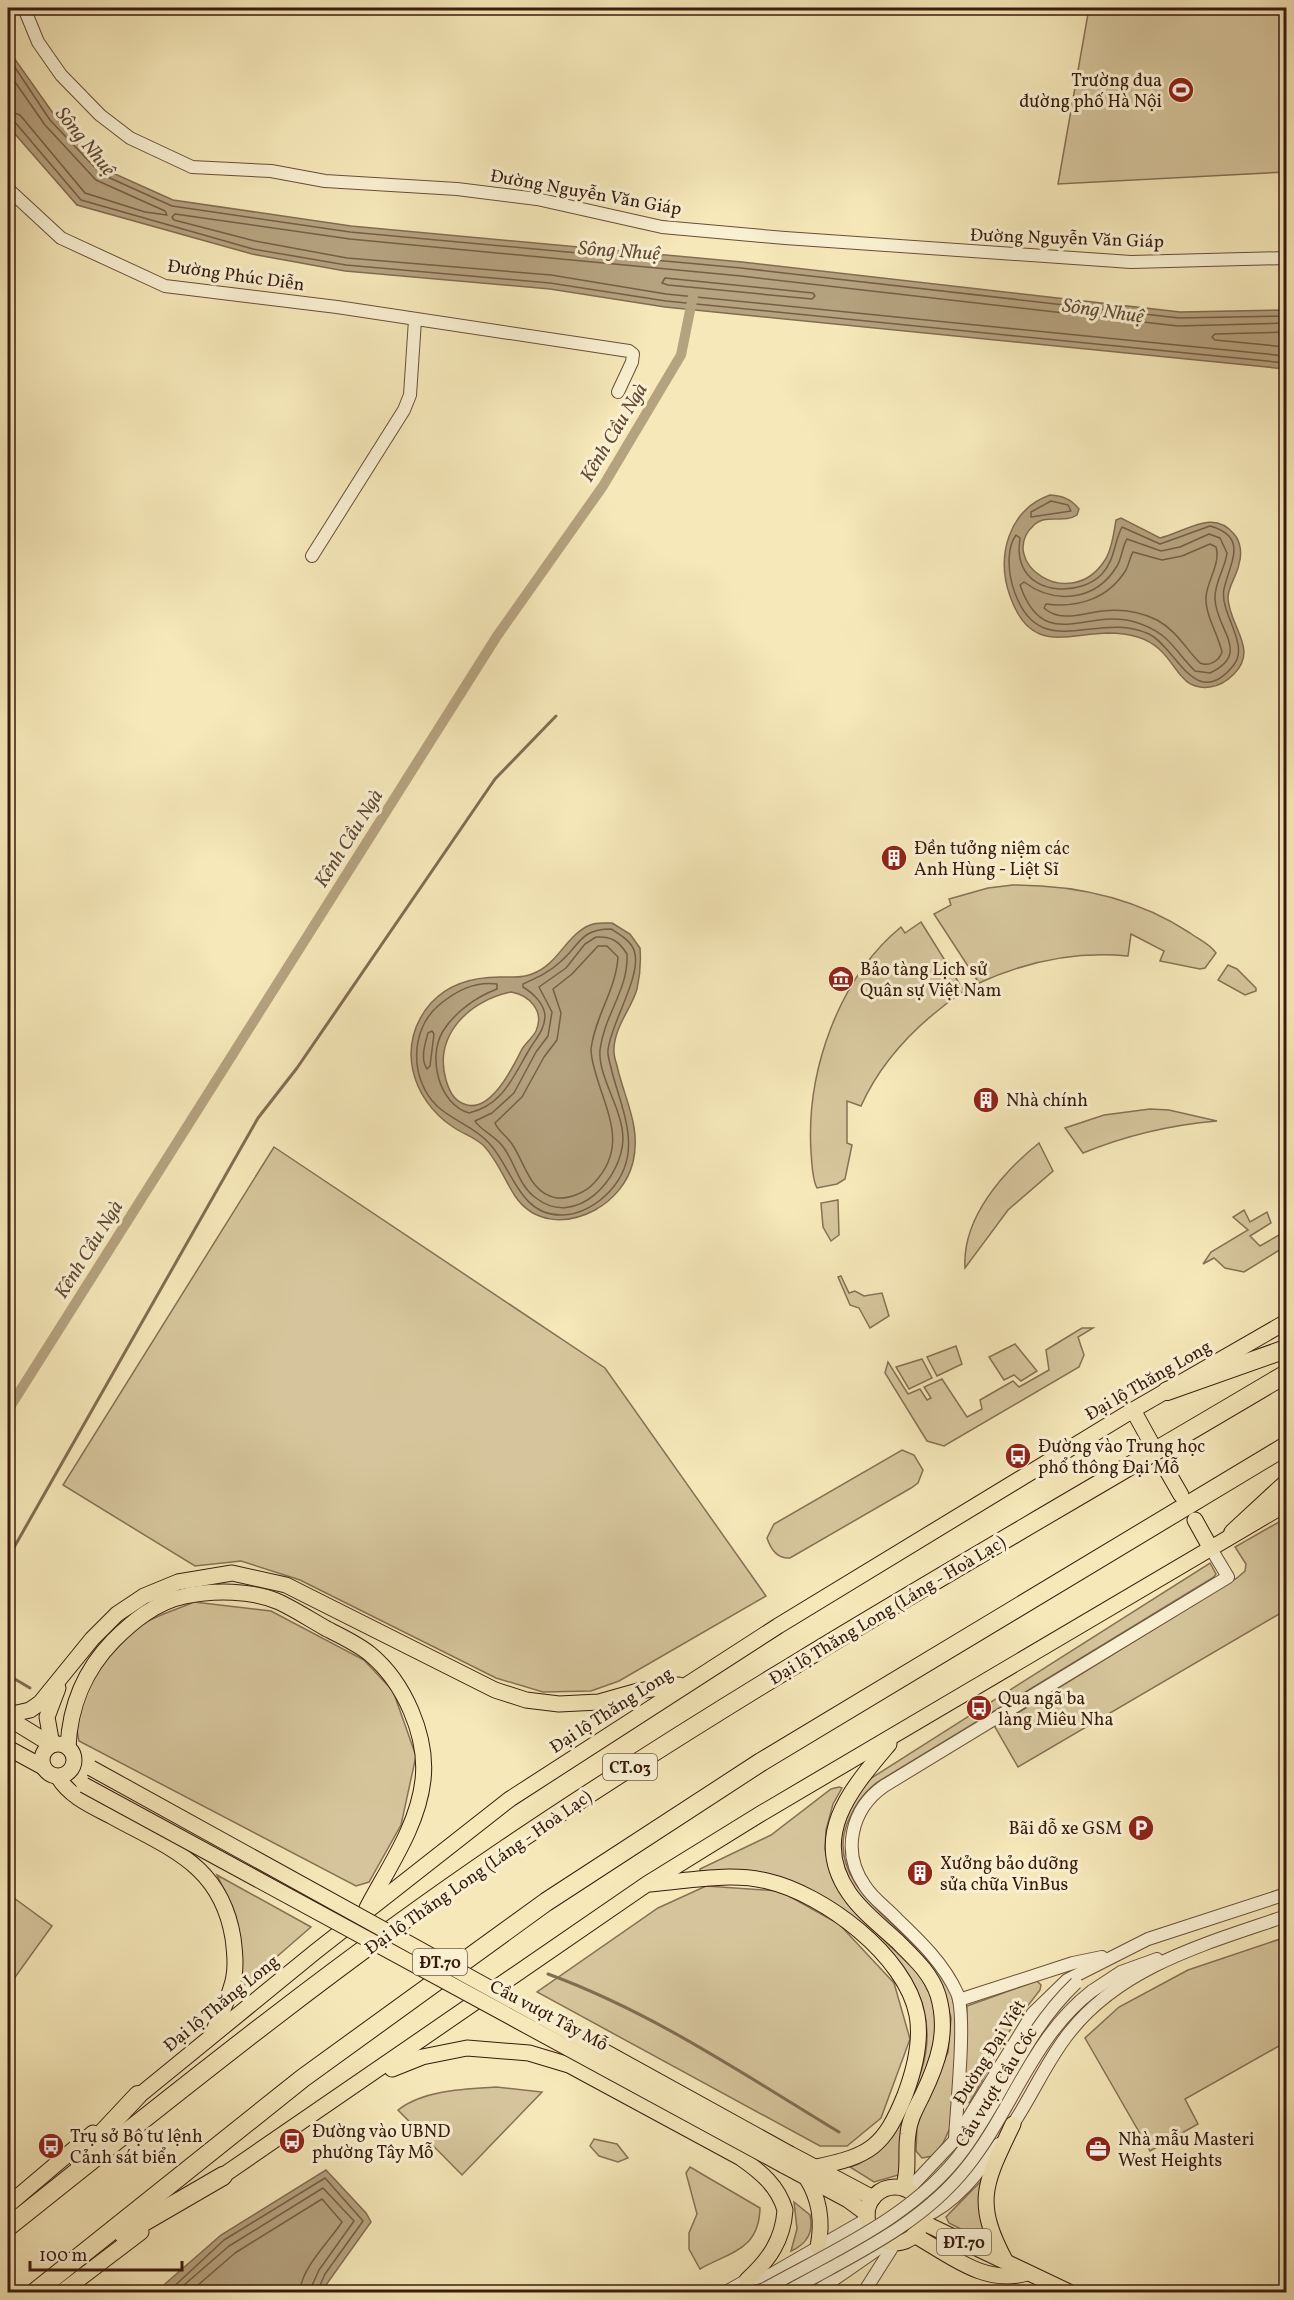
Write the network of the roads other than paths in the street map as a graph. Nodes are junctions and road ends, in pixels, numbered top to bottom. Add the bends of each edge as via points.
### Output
1 (24, 8) edge
2 (8, 189) edge
3 (1287, 258) edge
4 (415, 320) junction
5 (618, 392) dead end
6 (312, 556) dead end
7 (1287, 1322) edge
8 (1287, 1349) edge
9 (1287, 1374) edge
10 (1167, 1391) junction
11 (1133, 1410) junction
12 (1287, 1446) edge
13 (1154, 1448) dead end
14 (1166, 1469) dead end
15 (1287, 1484) edge
16 (1181, 1495) dead end
17 (1287, 1504) edge
18 (1195, 1520) dead end
19 (1233, 1533) junction
20 (1210, 1547) junction
21 (62, 1680) junction
22 (685, 1684) junction
23 (8, 1717) edge
24 (897, 1734) junction
25 (52, 1744) junction
26 (8, 1748) edge
27 (72, 1753) junction
28 (43, 1767) junction
29 (62, 1776) junction
30 (647, 1884) junction
31 (1287, 1894) edge
32 (365, 1912) junction
33 (1287, 1916) edge
34 (1182, 1952) junction
35 (1114, 1955) junction
36 (1097, 1965) junction
37 (959, 2000) junction
38 (213, 2033) junction
39 (364, 2080) junction
40 (138, 2096) joint
41 (1013, 2124) junction
42 (955, 2140) junction
43 (787, 2159) junction
44 (811, 2172) junction
45 (223, 2176) joint
46 (905, 2189) junction
47 (873, 2198) junction
48 (11, 2210) edge
49 (867, 2217) junction
50 (920, 2225) junction
51 (891, 2242) junction
52 (818, 2247) junction
53 (1006, 2262) junction
54 (1027, 2273) junction
55 (747, 2280) junction
56 (65, 2286) edge
57 (35, 2292) edge
58 (726, 2292) edge
59 (759, 2292) edge
60 (787, 2292) edge
61 (816, 2292) edge
62 (864, 2292) edge
63 (1069, 2292) edge

1 - 3 street, Đường Nguyễn Văn Giáp via 38,42 61,75 100,115 130,138 192,167 469,190 537,199 662,227 797,239 1131,262
2 - 4 street, Đường Phúc Diễn via 61,238 165,286
4 - 5 street, Đường Phúc Diễn via 629,351 633,354 632,362
4 - 6 street via 410,395 404,410
7 - 10 main road, Đại lộ Thăng Long
8 - 10 highway
9 - 48 highway, Đại lộ Thăng Long (Láng - Hoà Lạc) / CT.03 via 723,1707 514,1844
10 - 11 main road, Đại lộ Thăng Long
11 - 13 main road
11 - 22 main road, Đại lộ Thăng Long
12 - 56 highway via 761,1762 546,1902 303,2078
14 - 16 main road
15 - 19 highway
17 - 19 main road
18 - 20 main road
19 - 20 main road
20 - 24 main road
20 - 37 street via 1228,1577 884,1786 856,1818 852,1855 863,1884 933,1955
21 - 22 main road via 92,1639 117,1614 144,1596 177,1582 232,1573 286,1585 495,1690 526,1700 559,1704 598,1702
21 - 23 main road via 30,1710
21 - 25 main road via 47,1717
22 - 32 main road, Đại lộ Thăng Long via 510,1799
23 - 25 main road, ĐT.70
24 - 30 main road
24 - 46 main road via 848,1795 833,1843 839,1875 849,1893 920,1964 938,1994 944,2032 941,2052 912,2116
25 - 27 main road, ĐT.70
25 - 28 main road via 42,1756
26 - 28 main road, ĐT.70
27 - 29 main road via 72,1769
27 - 32 main road via 69,1723 82,1682 99,1656 129,1624 153,1608 184,1596 220,1593 278,1602 370,1654 396,1684 413,1715 423,1778 416,1813
27 - 43 main road, Cầu vượt Tây Mỗ / ĐT.70, bridge via 91,1768
28 - 29 main road, ĐT.70 via 49,1774
29 - 38 main road via 71,1794 181,1855 219,1892 229,1918 236,1958 232,1986
29 - 43 main road, Cầu vượt Tây Mỗ / ĐT.70, bridge
30 - 39 main road
30 - 44 main road via 739,1878 788,1888 841,1917 900,1975 912,1999 919,2032 914,2068 900,2108 876,2146
31 - 35 street, Đường Đại Việt via 1148,1939
32 - 38 main road, Đại lộ Thăng Long
33 - 34 street
34 - 41 street via 1138,1976 1084,2017 1052,2057
34 - 60 street, Cầu vượt Cầu Cốc, bridge via 1128,1969 1076,2003 1044,2041 992,2134 954,2182 894,2231
35 - 36 street, Đường Đại Việt
35 - 37 street via 1073,1963
36 - 42 street, Đường Đại Việt via 1067,1980 1033,2013
36 - 59 street, Cầu vượt Cầu Cốc, bridge via 1035,2029 974,2134 932,2185 881,2223
37 - 42 street
38 - 40 main road, Đại lộ Thăng Long
39 - 45 main road
39 - 55 main road via 422,2056 467,2048 529,2053 569,2065 741,2158 771,2183 782,2201 784,2222 766,2262
40 - 48 highway
41 - 50 street via 966,2185
41 - 53 main road via 998,2156 984,2203 990,2234
42 - 46 street, Đường Đại Việt
43 - 44 main road, Cầu vượt Tây Mỗ / ĐT.70
44 - 47 main road, Cầu vượt Tây Mỗ / ĐT.70
44 - 49 main road, Cầu vượt Tây Mỗ / ĐT.70
44 - 52 main road via 821,2224
45 - 56 highway
46 - 47 main road via 886,2188
46 - 50 main road via 921,2204
47 - 49 main road
49 - 51 main road via 874,2234
49 - 52 street
50 - 51 main road
50 - 53 main road, ĐT.70
50 - 54 main road, ĐT.70 via 988,2276
51 - 61 street
51 - 62 street
52 - 55 street via 770,2275
53 - 54 main road, ĐT.70
54 - 63 main road, ĐT.70
55 - 58 street
56 - 57 highway

